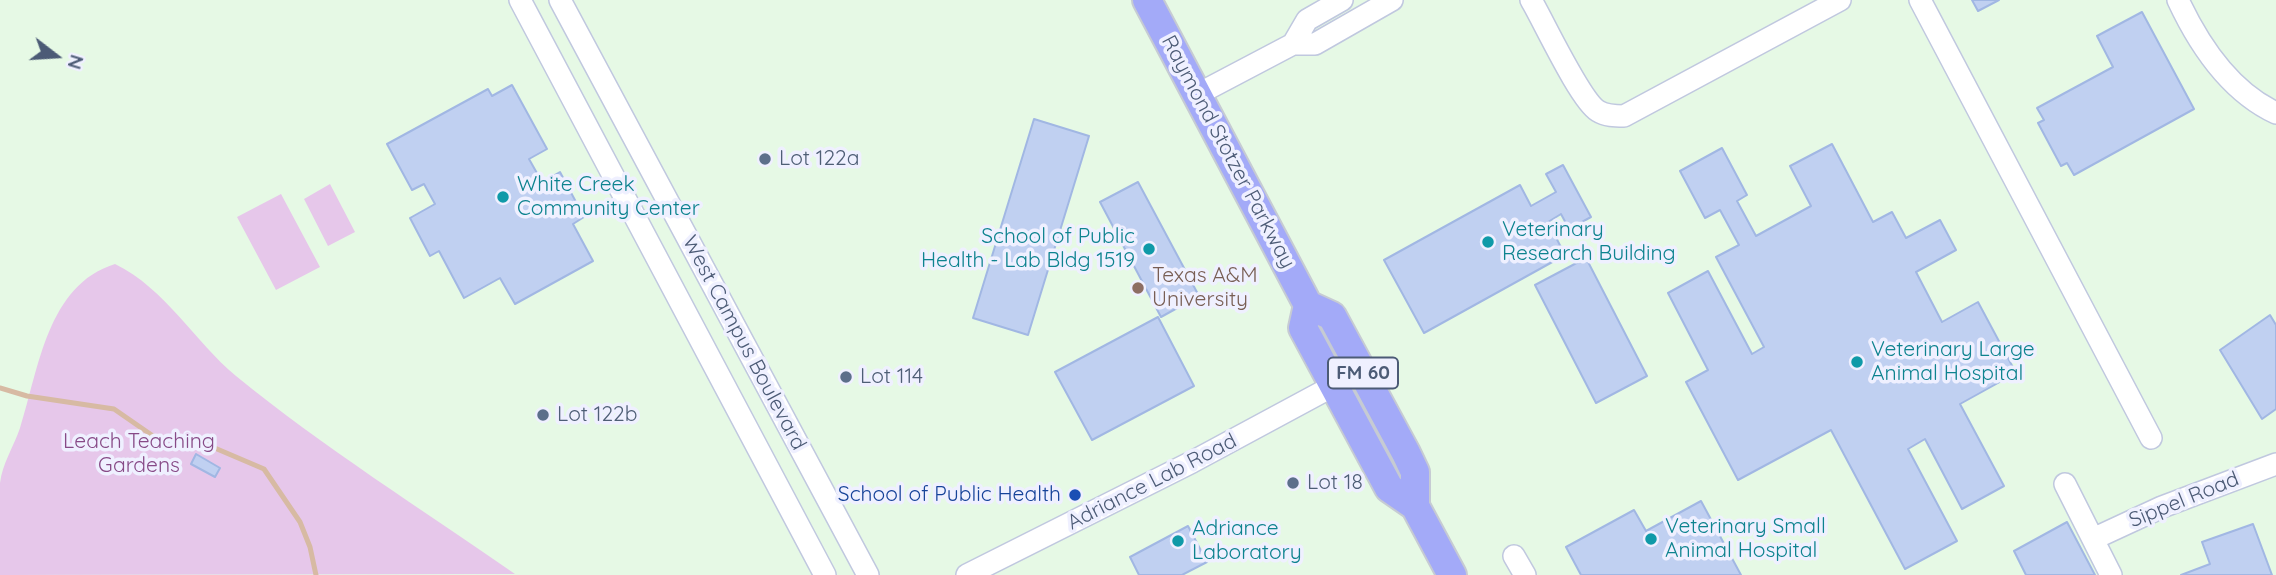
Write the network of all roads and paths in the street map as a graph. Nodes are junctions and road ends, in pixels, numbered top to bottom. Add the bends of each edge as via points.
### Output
1 (520, 0) edge
2 (560, 0) edge
3 (1147, 0) edge
4 (1342, 0) edge
5 (1392, 0) edge
6 (1531, 0) edge
7 (1840, 0) edge
8 (1920, 0) edge
9 (2178, 0) edge
10 (1293, 44) junction
11 (1198, 94) junction
12 (2276, 113) edge
13 (1308, 305) junction
14 (1335, 386) junction
15 (2151, 438) dead end
16 (1406, 453) junction
17 (2276, 464) edge
18 (2065, 484) dead end
19 (1415, 506) junction
20 (2093, 539) junction
21 (1514, 556) dead end
22 (825, 575) edge
23 (868, 575) edge
24 (967, 575) edge
25 (1452, 575) edge
26 (1525, 575) edge
27 (2111, 575) edge

1 - 22 street, West Campus Boulevard
2 - 23 street, West Campus Boulevard
3 - 11 main road, Raymond Stotzer Parkway / FM 60
4 - 10 street via 1307,20
5 - 10 street via 1315,44
6 - 7 street via 1581,93 1598,112 1615,116 1624,116
8 - 15 street
9 - 12 street via 2220,69 2239,89
10 - 11 street
11 - 13 main road, Raymond Stotzer Parkway / FM 60
13 - 14 main road, Raymond Stotzer Parkway / FM 60 via 1303,328
13 - 16 main road, Raymond Stotzer Parkway / FM 60 via 1332,316
14 - 16 main road via 1354,391 1380,437
14 - 19 main road, Raymond Stotzer Parkway / FM 60 via 1389,488
14 - 24 street, Adriance Lab Road
16 - 19 main road, Raymond Stotzer Parkway / FM 60 via 1416,472
17 - 20 street, Sippel Road
18 - 20 street
19 - 25 main road, Raymond Stotzer Parkway / FM 60
20 - 27 street
21 - 26 street

